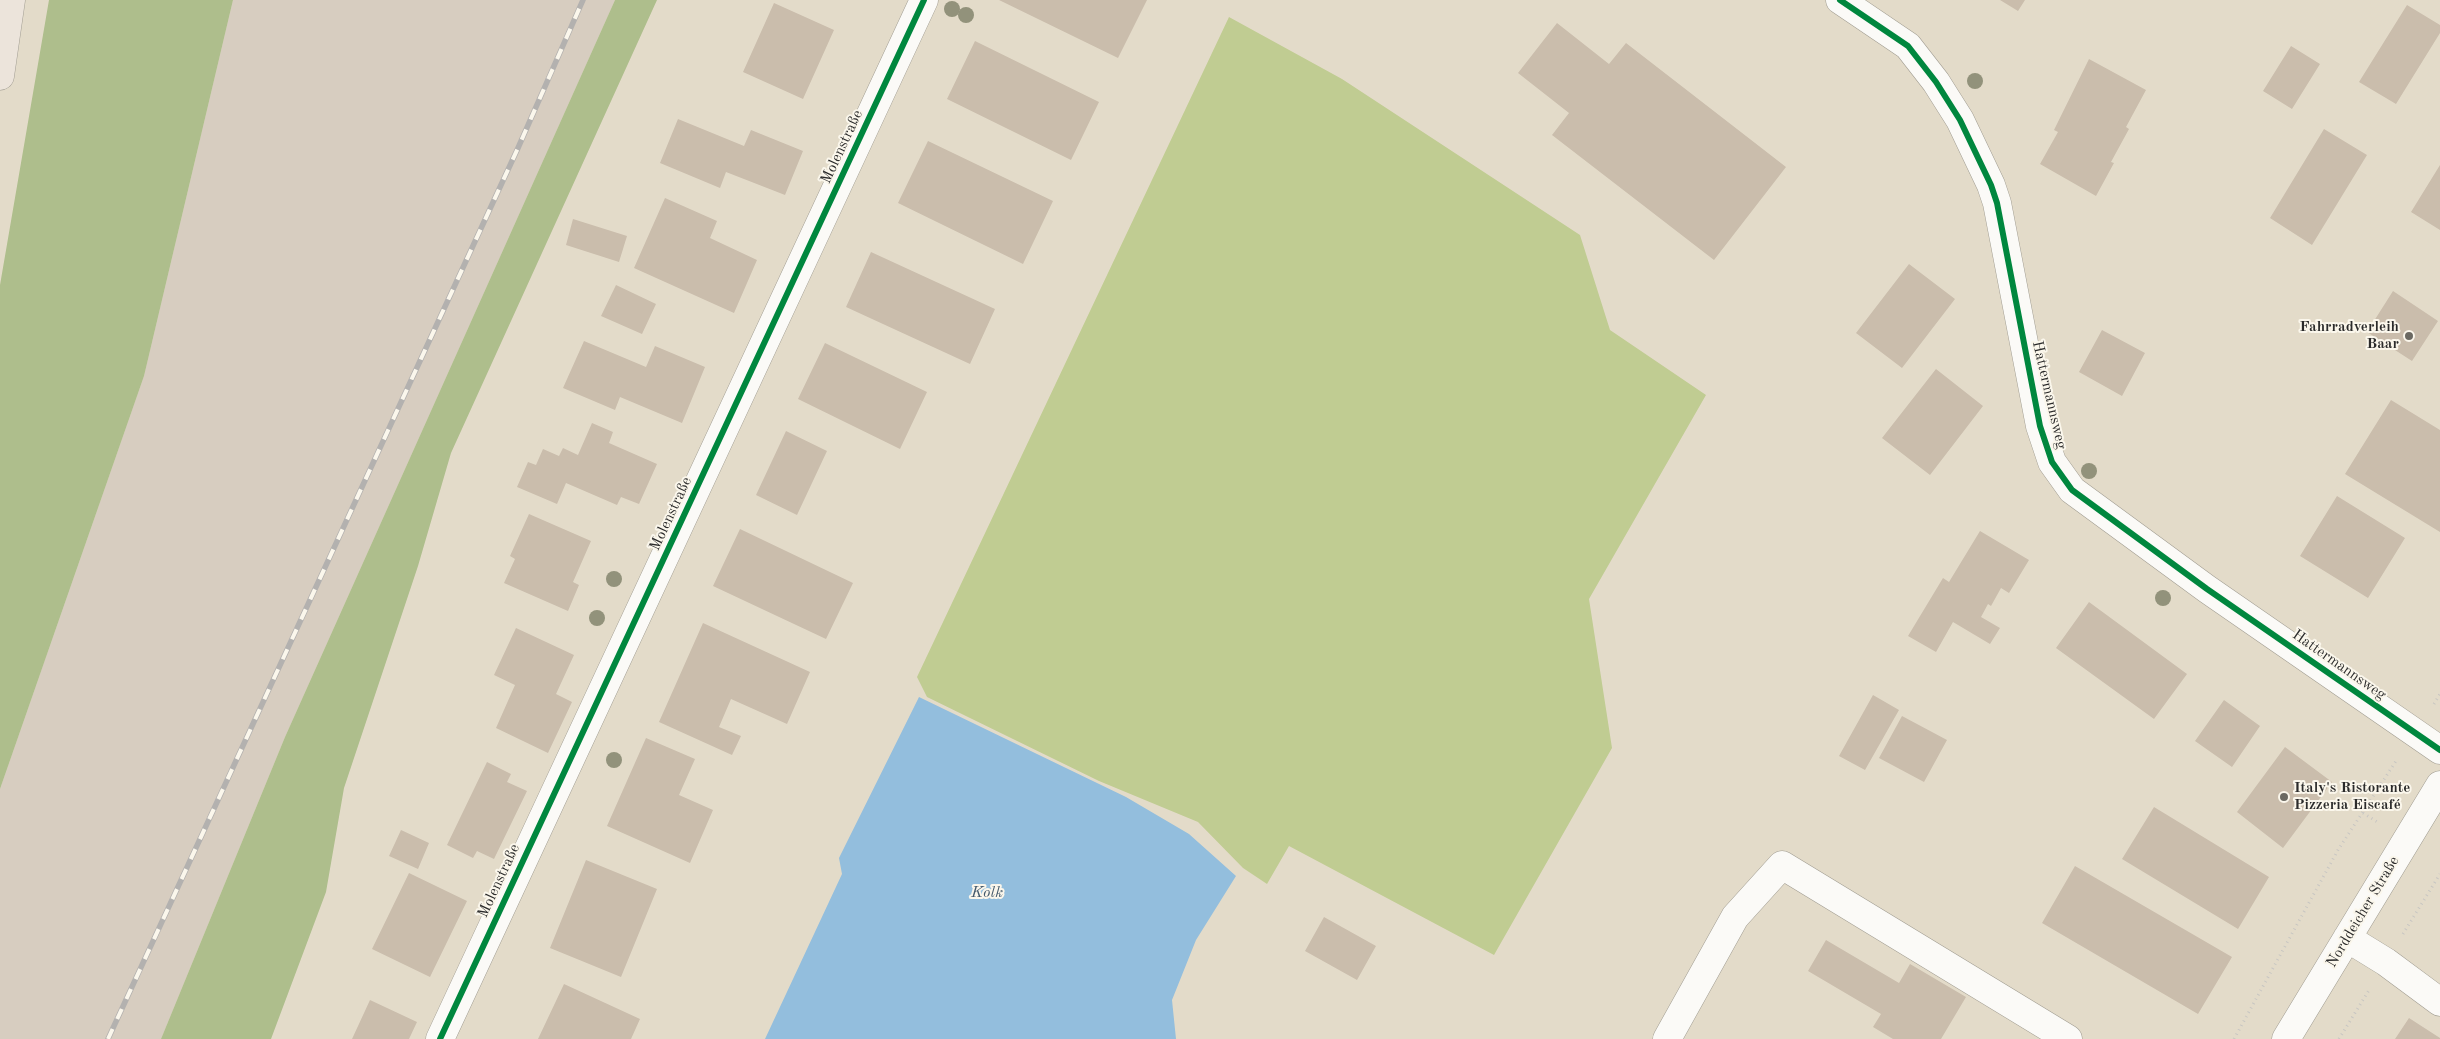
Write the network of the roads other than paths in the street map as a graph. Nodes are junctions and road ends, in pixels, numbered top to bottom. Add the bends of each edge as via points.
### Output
1 (12, 0) edge
2 (924, 0) edge
3 (1840, 0) edge
4 (0, 76) edge
5 (2440, 750) edge
6 (2440, 785) edge
7 (2347, 938) junction
8 (2440, 1002) edge
9 (440, 1039) edge
10 (1667, 1039) edge
11 (2068, 1039) edge
12 (2286, 1039) edge

1 - 4 main road
2 - 9 street, Molenstraße
3 - 5 street, Hattermannsweg via 1908,46 1960,120 1997,203 2040,426 2052,462 2072,490 2207,589
6 - 7 street, Norddeicher Straße
7 - 8 street
7 - 12 street, Norddeicher Straße
10 - 11 street via 1735,917 1782,865

